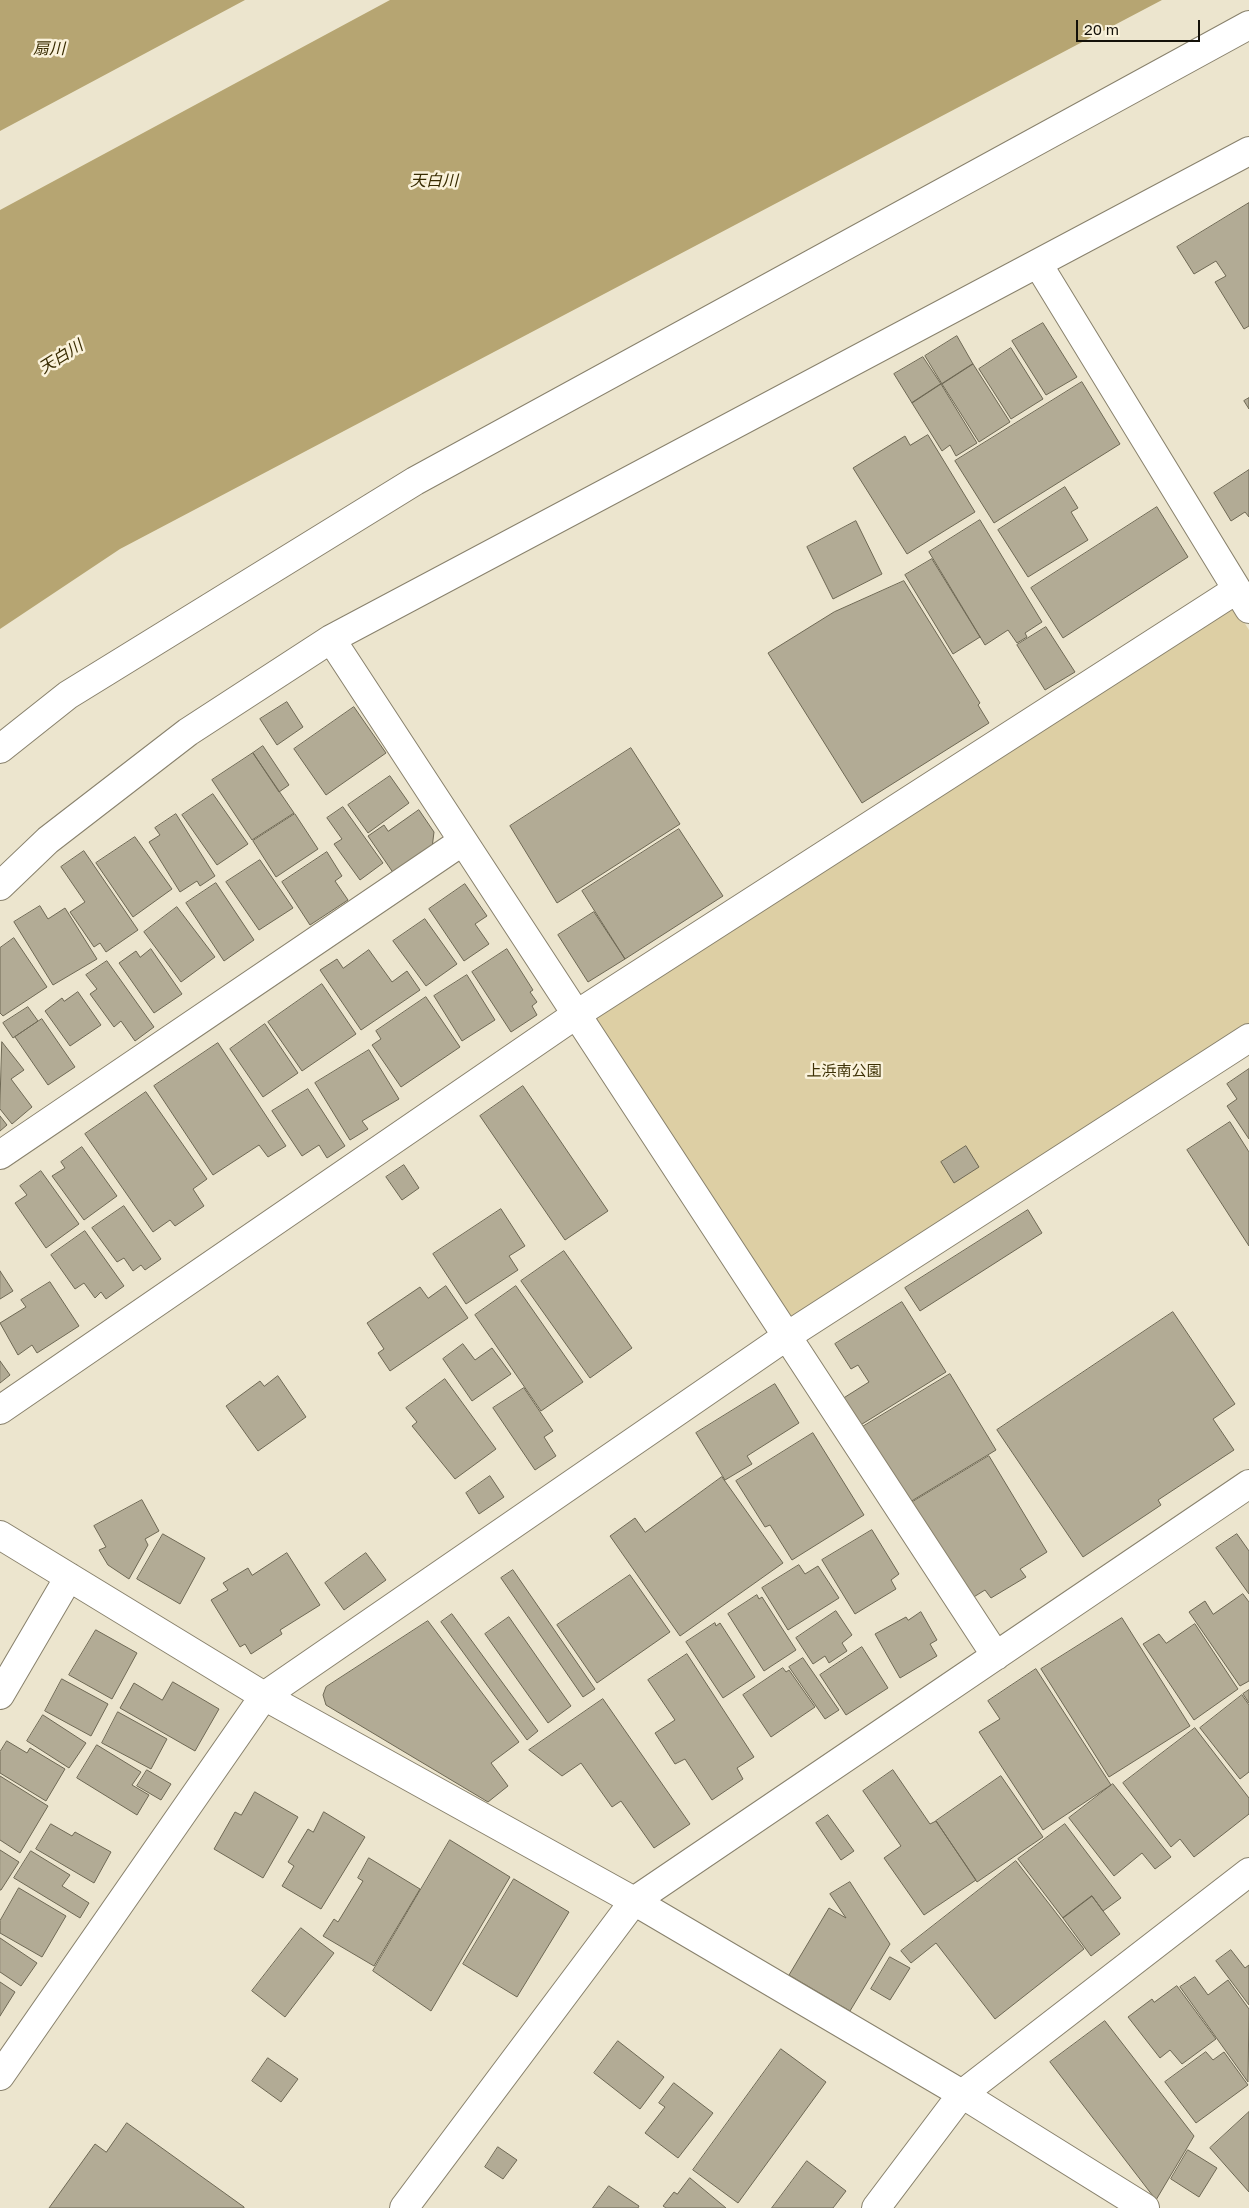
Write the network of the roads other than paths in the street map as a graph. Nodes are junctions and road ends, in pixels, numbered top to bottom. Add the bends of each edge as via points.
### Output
1 (1249, 25) edge
2 (1249, 151) edge
3 (1038, 264) junction
4 (1243, 600) edge
5 (331, 638) junction
6 (0, 749) edge
7 (463, 841) junction
8 (0, 886) edge
9 (577, 1014) junction
10 (1249, 1038) edge
11 (0, 1155) edge
12 (787, 1336) junction
13 (0, 1410) edge
14 (1249, 1484) edge
15 (0, 1535) edge
16 (69, 1577) junction
17 (996, 1656) junction
18 (0, 1695) edge
19 (264, 1696) junction
20 (1249, 1872) edge
21 (634, 1901) junction
22 (0, 2076) edge
23 (962, 2094) junction
24 (404, 2208) edge
25 (876, 2208) edge
26 (1145, 2208) edge

1 - 6 street via 416,482 68,695
2 - 3 street
3 - 4 street
3 - 5 street
4 - 9 street
5 - 7 street
5 - 8 street via 188,732 48,840
7 - 9 street
7 - 11 street
9 - 12 street
9 - 13 street
10 - 12 street
12 - 17 street
12 - 19 street
14 - 17 street
15 - 16 street
16 - 18 street
16 - 19 street
17 - 21 street
19 - 21 street
19 - 22 street
20 - 23 street
21 - 23 street
21 - 24 street
23 - 25 street
23 - 26 street

